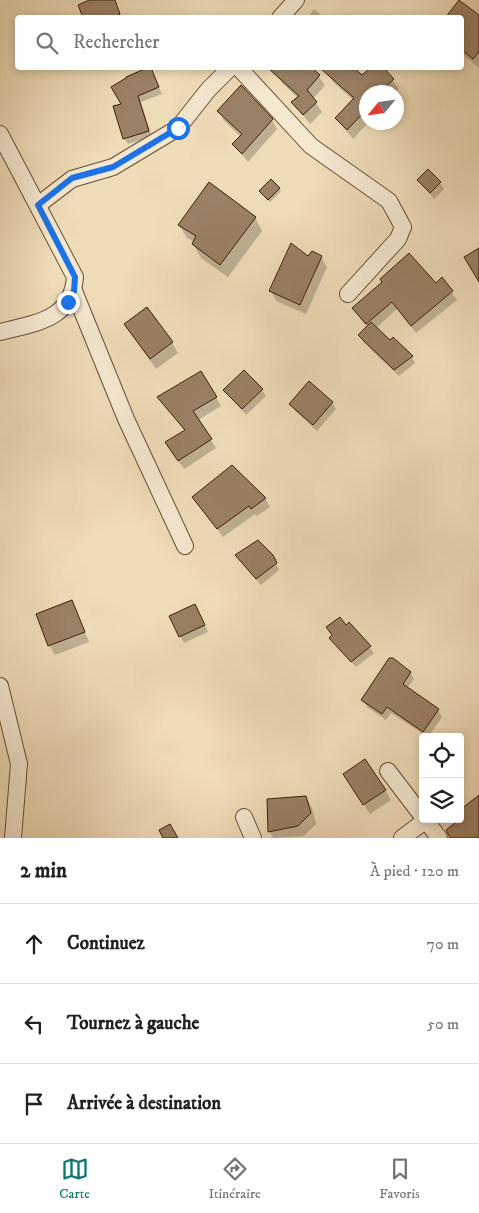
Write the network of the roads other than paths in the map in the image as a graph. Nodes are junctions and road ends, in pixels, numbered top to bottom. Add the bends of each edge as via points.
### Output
1 (296, 0) edge
2 (283, 15) edge
3 (228, 70) edge
4 (241, 70) edge
5 (0, 134) edge
6 (38, 205) junction
7 (74, 291) junction
8 (348, 294) dead end
9 (0, 332) edge
10 (185, 546) dead end
11 (0, 686) edge
12 (388, 771) dead end
13 (419, 812) edge
14 (244, 817) dead end
15 (419, 823) edge
16 (427, 823) edge
17 (13, 838) edge
18 (253, 838) edge
19 (402, 838) edge
20 (439, 838) edge

1 - 2 street
3 - 6 street via 178,128 113,167 72,178
4 - 8 street via 311,146 389,201 398,215 403,227 398,239
5 - 6 street
6 - 7 street via 75,277
7 - 9 street via 56,315
7 - 10 street via 126,418
11 - 17 street via 19,764
12 - 13 street
14 - 18 street
15 - 19 street
16 - 20 street

